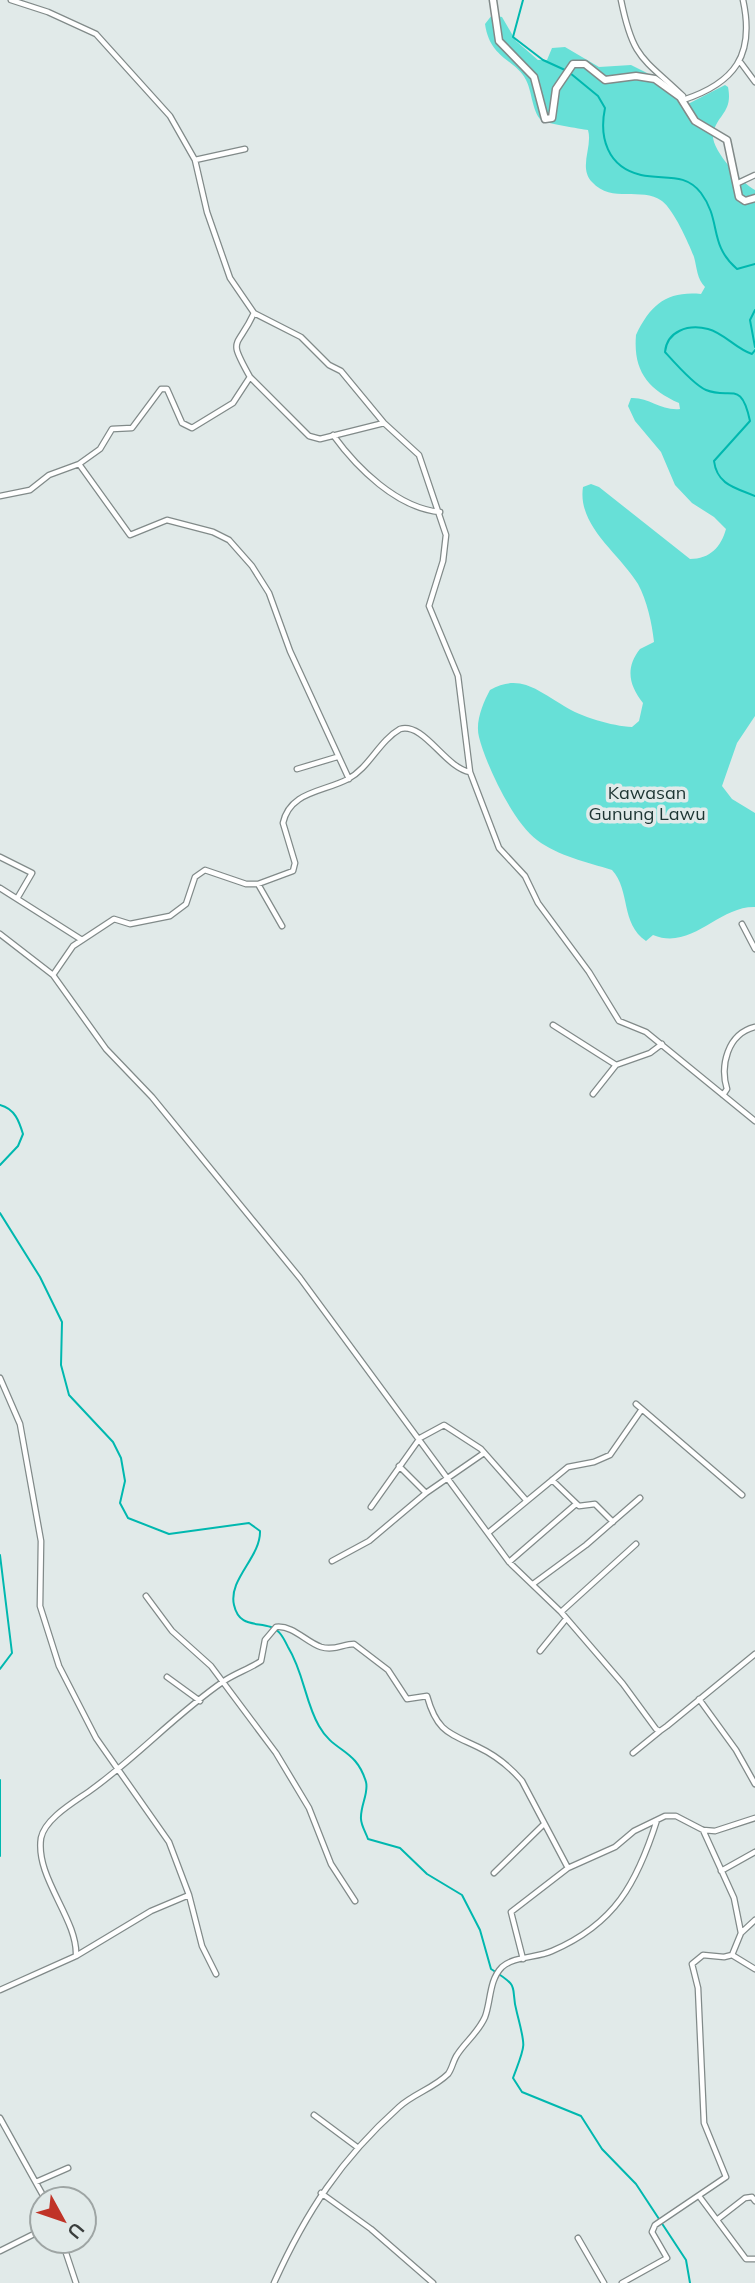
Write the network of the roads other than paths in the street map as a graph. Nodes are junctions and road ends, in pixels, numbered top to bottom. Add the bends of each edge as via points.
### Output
1 (11, 0) edge
2 (493, 0) edge
3 (621, 0) edge
4 (743, 0) edge
5 (741, 63) junction
6 (755, 82) edge
7 (684, 100) junction
8 (245, 149) dead end
9 (195, 160) junction
10 (755, 175) edge
11 (738, 183) junction
12 (755, 198) edge
13 (254, 313) junction
14 (250, 377) junction
15 (384, 423) junction
16 (333, 435) junction
17 (79, 464) junction
18 (0, 496) edge
19 (440, 512) junction
20 (337, 757) junction
21 (298, 769) dead end
22 (470, 772) junction
23 (349, 779) junction
24 (0, 857) edge
25 (258, 884) junction
26 (0, 888) edge
27 (19, 897) junction
28 (742, 924) dead end
29 (282, 926) dead end
30 (0, 934) edge
31 (82, 940) junction
32 (755, 949) edge
33 (53, 975) junction
34 (553, 1025) dead end
35 (755, 1027) edge
36 (662, 1044) junction
37 (616, 1065) junction
38 (593, 1094) dead end
39 (723, 1095) junction
40 (755, 1121) edge
41 (0, 1378) edge
42 (636, 1404) dead end
43 (642, 1409) junction
44 (420, 1438) junction
45 (484, 1453) junction
46 (399, 1466) junction
47 (447, 1478) junction
48 (552, 1480) junction
49 (426, 1493) junction
50 (742, 1495) dead end
51 (640, 1498) dead end
52 (526, 1500) junction
53 (576, 1504) junction
54 (371, 1507) dead end
55 (613, 1522) junction
56 (488, 1533) junction
57 (636, 1544) dead end
58 (332, 1561) dead end
59 (509, 1562) junction
60 (533, 1584) junction
61 (146, 1596) dead end
62 (561, 1612) junction
63 (566, 1619) junction
64 (540, 1651) dead end
65 (755, 1654) edge
66 (167, 1677) dead end
67 (223, 1682) junction
68 (698, 1699) junction
69 (200, 1701) junction
70 (660, 1731) junction
71 (633, 1753) dead end
72 (120, 1770) junction
73 (755, 1784) edge
74 (755, 1818) edge
75 (657, 1820) junction
76 (544, 1825) junction
77 (703, 1830) junction
78 (755, 1852) edge
79 (568, 1868) junction
80 (721, 1871) junction
81 (494, 1873) dead end
82 (189, 1895) junction
83 (355, 1901) dead end
84 (755, 1920) edge
85 (741, 1933) junction
86 (76, 1955) junction
87 (732, 1955) junction
88 (523, 1959) junction
89 (755, 1969) edge
90 (216, 1975) dead end
91 (0, 1990) edge
92 (314, 2115) dead end
93 (0, 2118) edge
94 (357, 2147) junction
95 (68, 2168) dead end
96 (36, 2182) junction
97 (38, 2185) edge
98 (320, 2193) junction
99 (699, 2196) junction
100 (755, 2201) edge
101 (718, 2220) junction
102 (28, 2237) edge
103 (578, 2238) dead end
104 (0, 2251) edge
105 (67, 2255) edge
106 (755, 2259) edge
107 (76, 2283) edge
108 (274, 2283) edge
109 (433, 2283) edge
110 (604, 2283) edge
111 (622, 2283) edge

1 - 9 street via 96,34 170,116
2 - 7 main road via 499,41 534,76 547,120 553,116 561,77 569,67 582,63 605,80 654,79
3 - 7 street via 631,43
4 - 5 street via 748,43
5 - 6 street
5 - 7 street via 722,80
7 - 11 main road via 695,121 727,140
8 - 9 street
9 - 13 street via 230,278
10 - 11 street
11 - 12 main road via 741,199
13 - 14 street via 235,345
13 - 15 street via 301,337 356,386
14 - 16 street via 304,433 320,439
14 - 17 street via 233,403 192,428 182,423 167,388 161,389 132,428 112,429 100,449
15 - 16 street
15 - 19 street via 419,455
16 - 19 street via 377,481 412,506
17 - 18 street via 49,475 30,490
17 - 20 street via 130,535 167,520 213,532 237,548 269,593
19 - 22 street via 446,546 429,606 458,676
20 - 21 street
20 - 23 street
22 - 23 street via 457,768 415,731 405,728 395,732
22 - 36 street via 499,848 525,876 537,903 619,1021
23 - 25 street via 314,790 291,805 283,823 295,868
24 - 27 street via 32,873
25 - 29 street
25 - 31 street via 236,883 205,870 195,877 186,904 170,916 130,924 114,919
26 - 27 street
27 - 31 street
28 - 32 street
30 - 33 street
31 - 33 street
33 - 44 street via 106,1049 152,1097 300,1278
34 - 37 street
35 - 39 street via 744,1031 727,1051
36 - 37 street
36 - 39 street
37 - 38 street
39 - 40 street
41 - 72 street via 20,1424 25,1450 41,1541 44,1624 85,1719
42 - 43 street
43 - 48 street via 610,1455 574,1464
43 - 50 street
44 - 45 street via 438,1427 450,1426
44 - 46 street
44 - 47 street
45 - 47 street
45 - 52 street
46 - 49 street
46 - 54 street
47 - 49 street
47 - 56 street
48 - 52 street
48 - 53 street
49 - 58 street via 369,1541
51 - 55 street
52 - 56 street
53 - 55 street via 595,1504
53 - 59 street
55 - 60 street
56 - 59 street
57 - 62 street
59 - 60 street
60 - 62 street
61 - 67 street via 172,1631
62 - 63 street
63 - 64 street
63 - 70 street
65 - 68 street
66 - 69 street
67 - 69 street
67 - 76 street via 261,1661 265,1640 283,1626 321,1647 354,1644 388,1670 407,1699 425,1695 449,1735 479,1747 517,1775
67 - 83 street via 304,1799 331,1864
68 - 70 street
68 - 73 street
69 - 72 street
70 - 71 street
72 - 82 street via 169,1842
72 - 86 street via 60,1813 41,1838 47,1871
74 - 77 street via 726,1829
75 - 77 street via 676,1816
75 - 79 street via 615,1847
75 - 88 street via 639,1866 613,1912 574,1940
76 - 79 street
76 - 81 street
77 - 80 street
78 - 80 street
79 - 88 street via 511,1912
80 - 85 street via 734,1898
82 - 86 street via 150,1911
82 - 90 street via 202,1946
84 - 85 street
85 - 87 street
86 - 91 street
87 - 89 street
87 - 99 street via 703,1955 692,1964 698,1988 704,2123 727,2175
88 - 94 street via 499,1971 479,2028 449,2073 400,2105
92 - 94 street
93 - 96 street
94 - 98 street
95 - 96 street
96 - 97 street
98 - 108 street
98 - 109 street via 371,2229
99 - 101 street
99 - 111 street via 653,2228 666,2260
100 - 101 street via 745,2198
101 - 106 street via 748,2261
102 - 104 street
103 - 110 street
105 - 107 street

